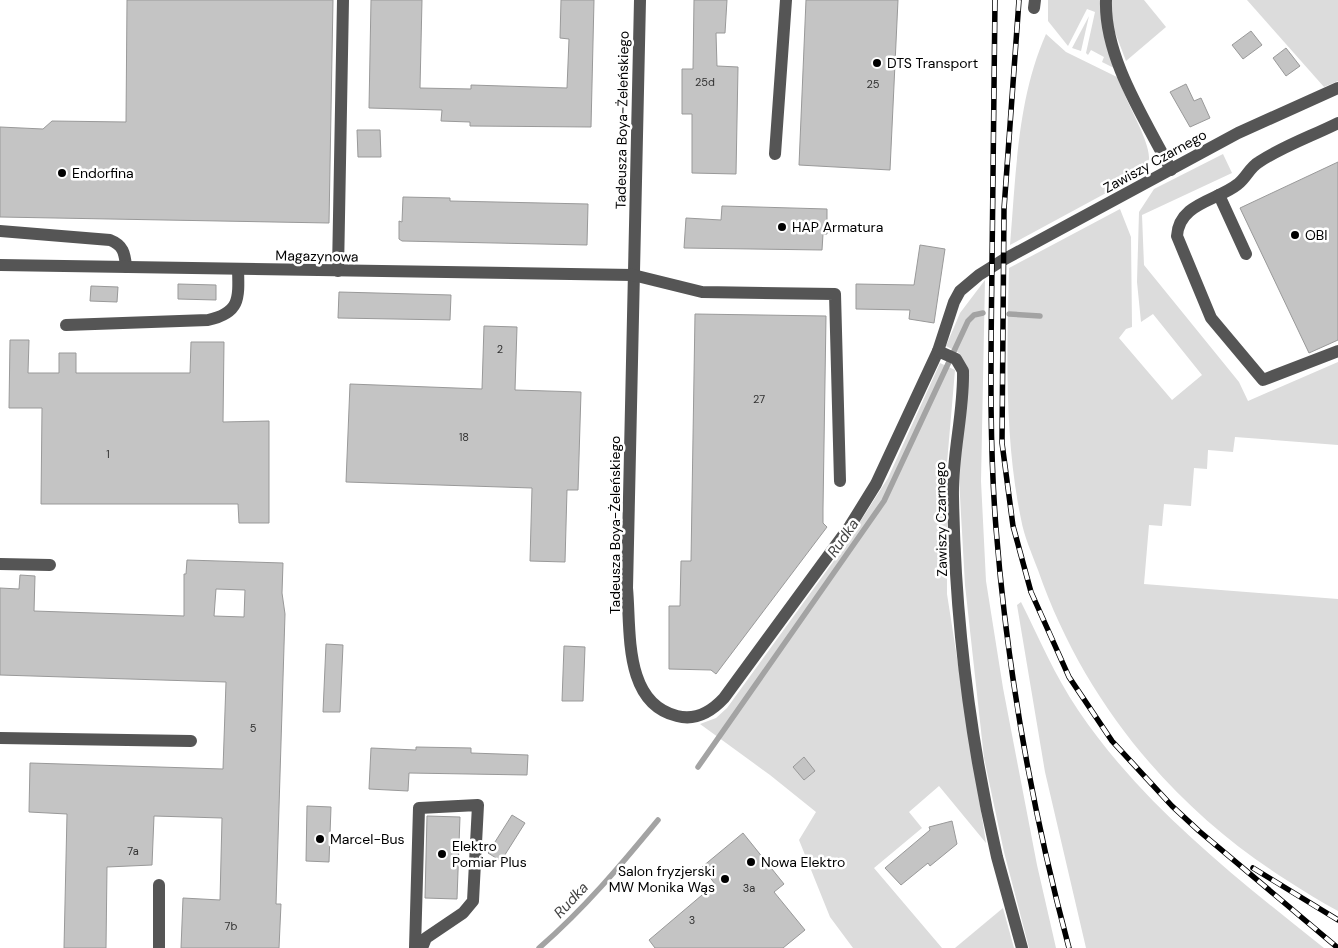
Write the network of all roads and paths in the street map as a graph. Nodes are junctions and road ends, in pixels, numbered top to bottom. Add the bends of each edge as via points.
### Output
1 (343, 0) edge
2 (640, 0) edge
3 (786, 0) edge
4 (1106, 0) edge
5 (1338, 88) edge
6 (1338, 124) edge
7 (775, 154) dead end
8 (1171, 170) junction
9 (1219, 195) junction
10 (0, 231) edge
11 (1246, 254) dead end
12 (0, 265) edge
13 (126, 267) junction
14 (238, 269) junction
15 (338, 271) junction
16 (632, 275) junction
17 (66, 324) dead end
18 (1338, 351) edge
19 (940, 352) junction
20 (840, 481) dead end
21 (0, 564) edge
22 (50, 564) dead end
23 (0, 738) edge
24 (191, 741) dead end
25 (159, 885) dead end
26 (159, 948) edge
27 (414, 948) edge
28 (422, 948) edge
29 (1022, 948) edge

1 - 15 street
2 - 16 street, Tadeusza Boya-Żeleńskiego
3 - 7 street
4 - 8 street via 1105,18 1114,54
5 - 8 street, Zawiszy Czarnego via 1238,133
6 - 9 street via 1258,162 1238,184
8 - 19 street, Zawiszy Czarnego via 1003,260 968,283 954,302
9 - 11 street
9 - 18 street via 1184,215 1177,236 1211,318 1263,380
10 - 13 street via 110,240 123,249
12 - 13 street, Magazynowa
13 - 14 street, Magazynowa
14 - 15 street, Magazynowa
14 - 17 street via 236,303 233,310 222,317
15 - 16 street, Magazynowa
16 - 19 street, Tadeusza Boya-Żeleńskiego via 627,588 633,659 635,675 648,698 663,711 678,717 707,713 724,698 850,526 876,484
16 - 20 street, Magazynowa via 702,292 836,294
19 - 29 street, Zawiszy Czarnego via 956,359 963,371 952,494 964,662 987,806
21 - 22 street
23 - 24 street
25 - 26 street
27 - 28 street via 419,808 478,805 473,901 463,913 426,938

